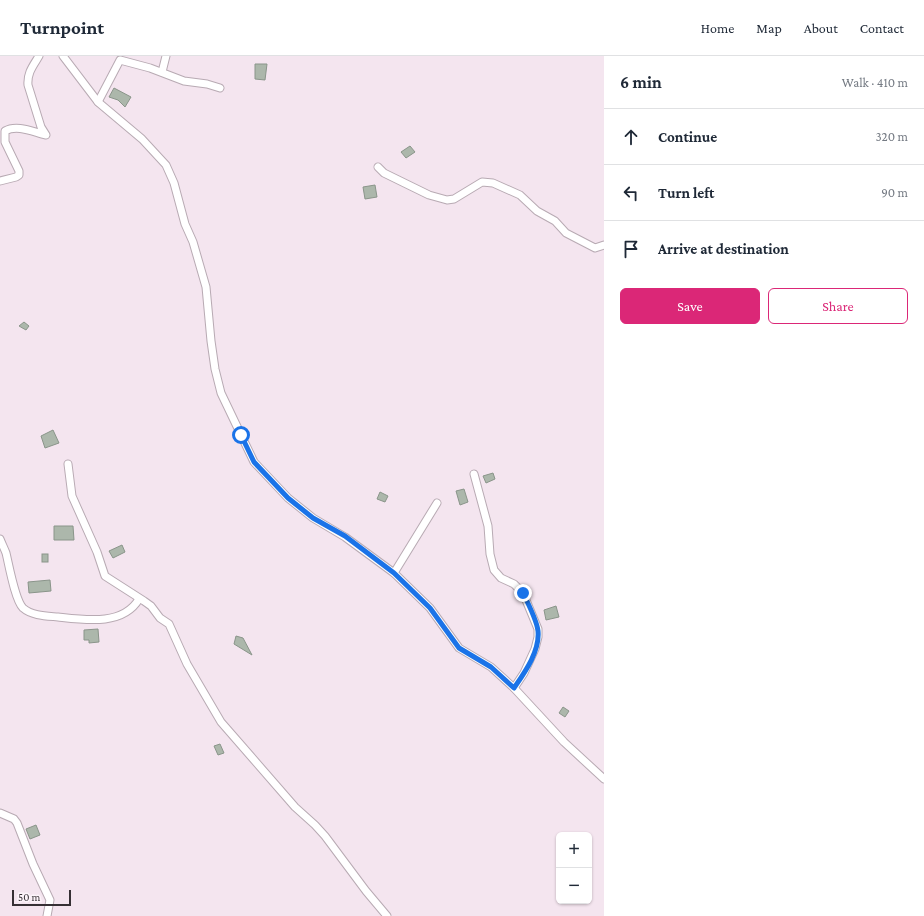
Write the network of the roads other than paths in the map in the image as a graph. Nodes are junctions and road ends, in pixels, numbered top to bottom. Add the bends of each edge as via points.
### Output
1 (39, 56) edge
2 (63, 56) edge
3 (166, 56) edge
4 (162, 72) junction
5 (220, 88) dead end
6 (98, 102) junction
7 (378, 167) dead end
8 (0, 181) edge
9 (604, 245) edge
10 (68, 464) dead end
11 (474, 474) dead end
12 (437, 503) dead end
13 (0, 539) edge
14 (394, 573) junction
15 (139, 599) junction
16 (514, 688) junction
17 (604, 779) edge
18 (0, 813) edge
19 (47, 916) edge
20 (387, 916) edge

1 - 8 street via 29,72 28,79 46,135 16,128 5,131 5,142 19,175
2 - 6 street
3 - 4 street
4 - 5 street via 184,81
4 - 6 street via 120,60
6 - 14 street via 142,139 166,165 174,183 206,287 211,341 221,393 254,462 288,498 313,518 345,536
7 - 9 street via 384,173 444,200 454,199 482,182 493,183 520,195 537,211 555,221 570,236 595,248
10 - 15 street via 72,496 92,538 105,576
11 - 16 street via 488,526 494,570 523,593 538,629 535,649
12 - 14 street
13 - 15 street via 16,593 24,609 45,617 75,620 107,619 135,606
14 - 16 street via 430,608 459,648 491,667
15 - 20 street via 151,606 160,618 169,624 187,664 221,722 295,807 316,825
16 - 17 street via 564,742
18 - 19 street via 17,823 50,900

